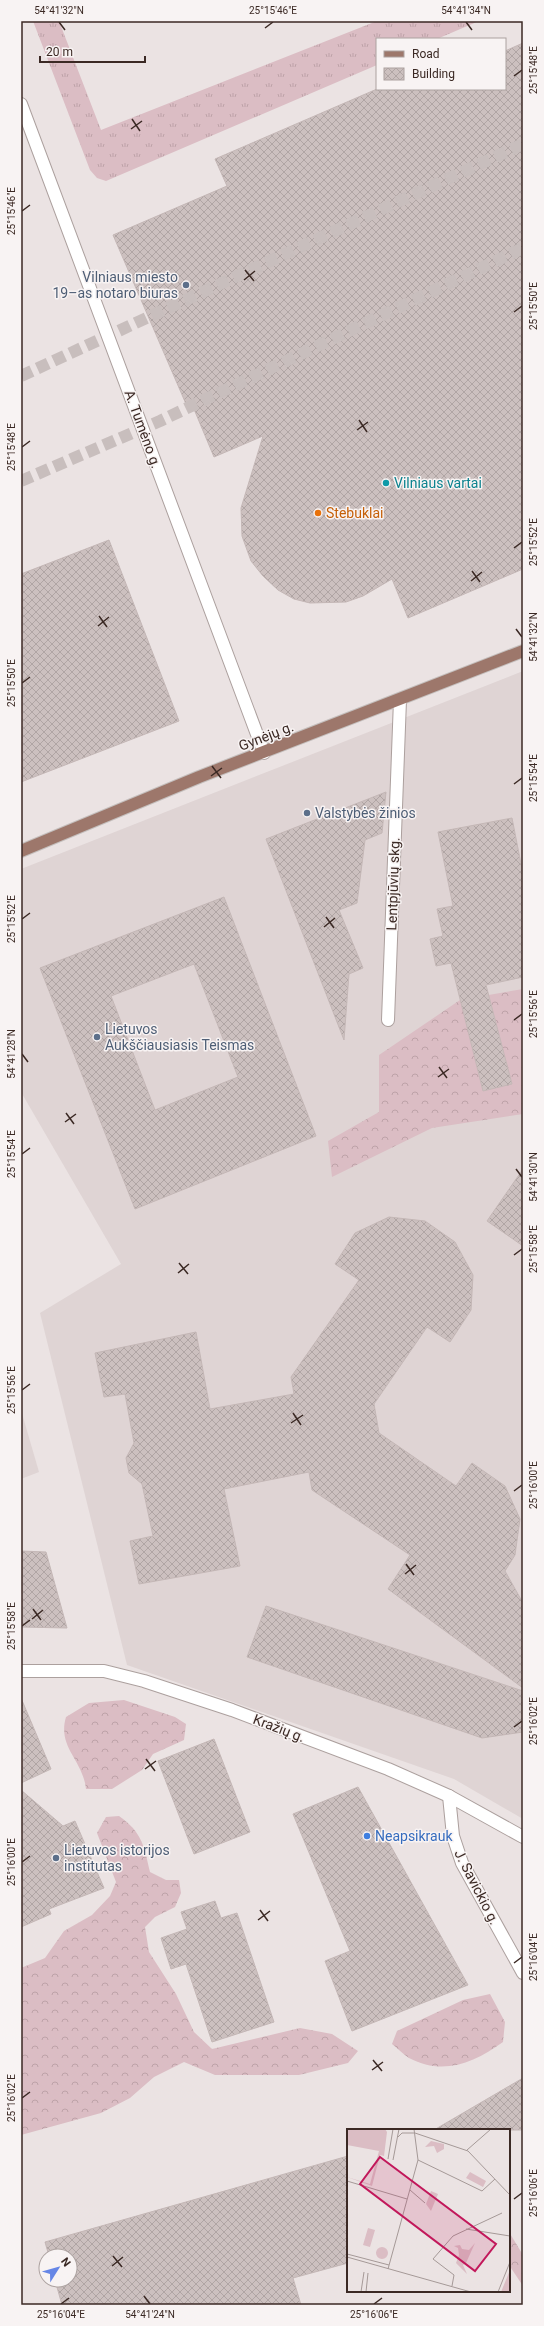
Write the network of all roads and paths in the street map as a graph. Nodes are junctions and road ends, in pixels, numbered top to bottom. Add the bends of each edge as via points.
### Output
1 (21, 104) edge
2 (523, 651) edge
3 (400, 700) junction
4 (264, 753) junction
5 (21, 851) edge
6 (388, 1020) dead end
7 (21, 1671) edge
8 (449, 1796) junction
9 (523, 1837) edge
10 (523, 1973) edge

1 - 4 street, A. Tumėno g.
2 - 3 main road, Gynėjų g.
3 - 4 main road, Gynėjų g.
3 - 6 street, Lentpjūvių skg.
4 - 5 main road, Gynėjų g.
7 - 8 street, Kražių g. via 104,1671 144,1681 232,1710 388,1769
8 - 9 street, Kražių g.
8 - 10 street, J. Savickio g. via 453,1836 462,1864

